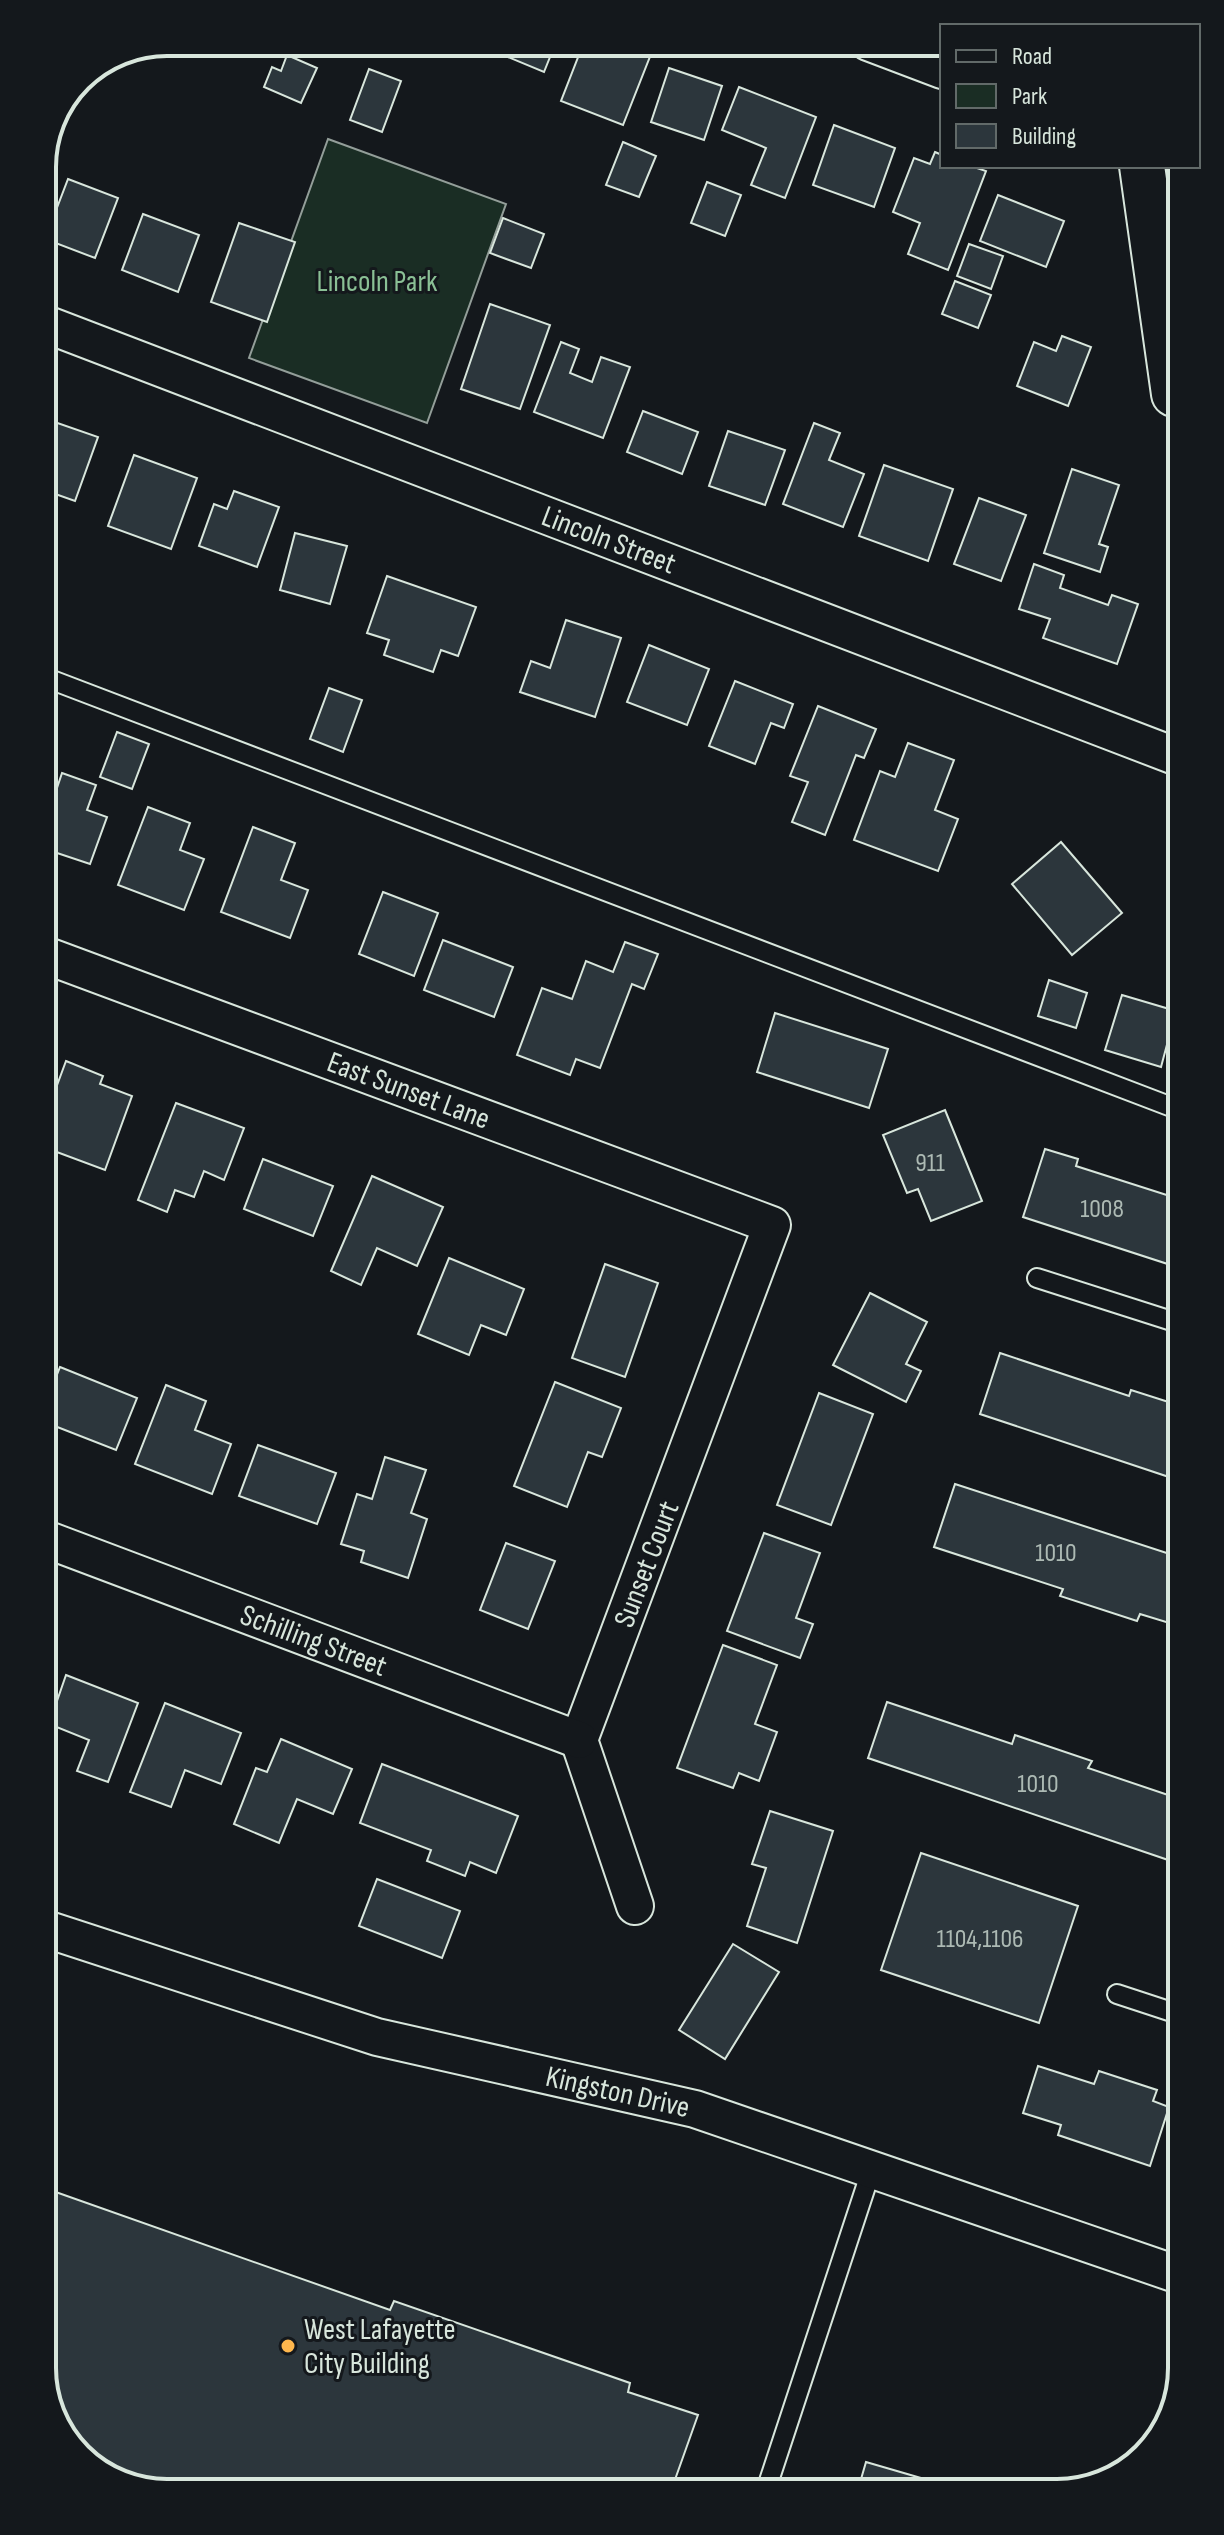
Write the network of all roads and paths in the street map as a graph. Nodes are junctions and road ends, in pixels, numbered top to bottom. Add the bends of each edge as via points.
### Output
1 (905, 56) edge
2 (940, 69) edge
3 (1142, 168) edge
4 (56, 328) edge
5 (1168, 351) edge
6 (56, 682) edge
7 (1168, 753) edge
8 (56, 959) edge
9 (1168, 1106) edge
10 (772, 1225) joint
11 (1037, 1278) dead end
12 (1168, 1320) edge
13 (56, 1543) edge
14 (579, 1740) junction
15 (635, 1906) dead end
16 (56, 1932) edge
17 (1117, 1994) dead end
18 (1168, 2011) edge
19 (872, 2168) junction
20 (1168, 2271) edge
21 (770, 2479) edge

1 - 2 street
3 - 5 street
4 - 7 street, Lincoln Street
6 - 9 lane
8 - 10 street, East Sunset Lane
10 - 14 street, Sunset Court
11 - 12 lane
13 - 14 street, Schilling Street
14 - 15 street
16 - 19 street, Kingston Drive via 377,2037 695,2109
17 - 18 lane
19 - 20 street, Kingston Drive
19 - 21 lane

